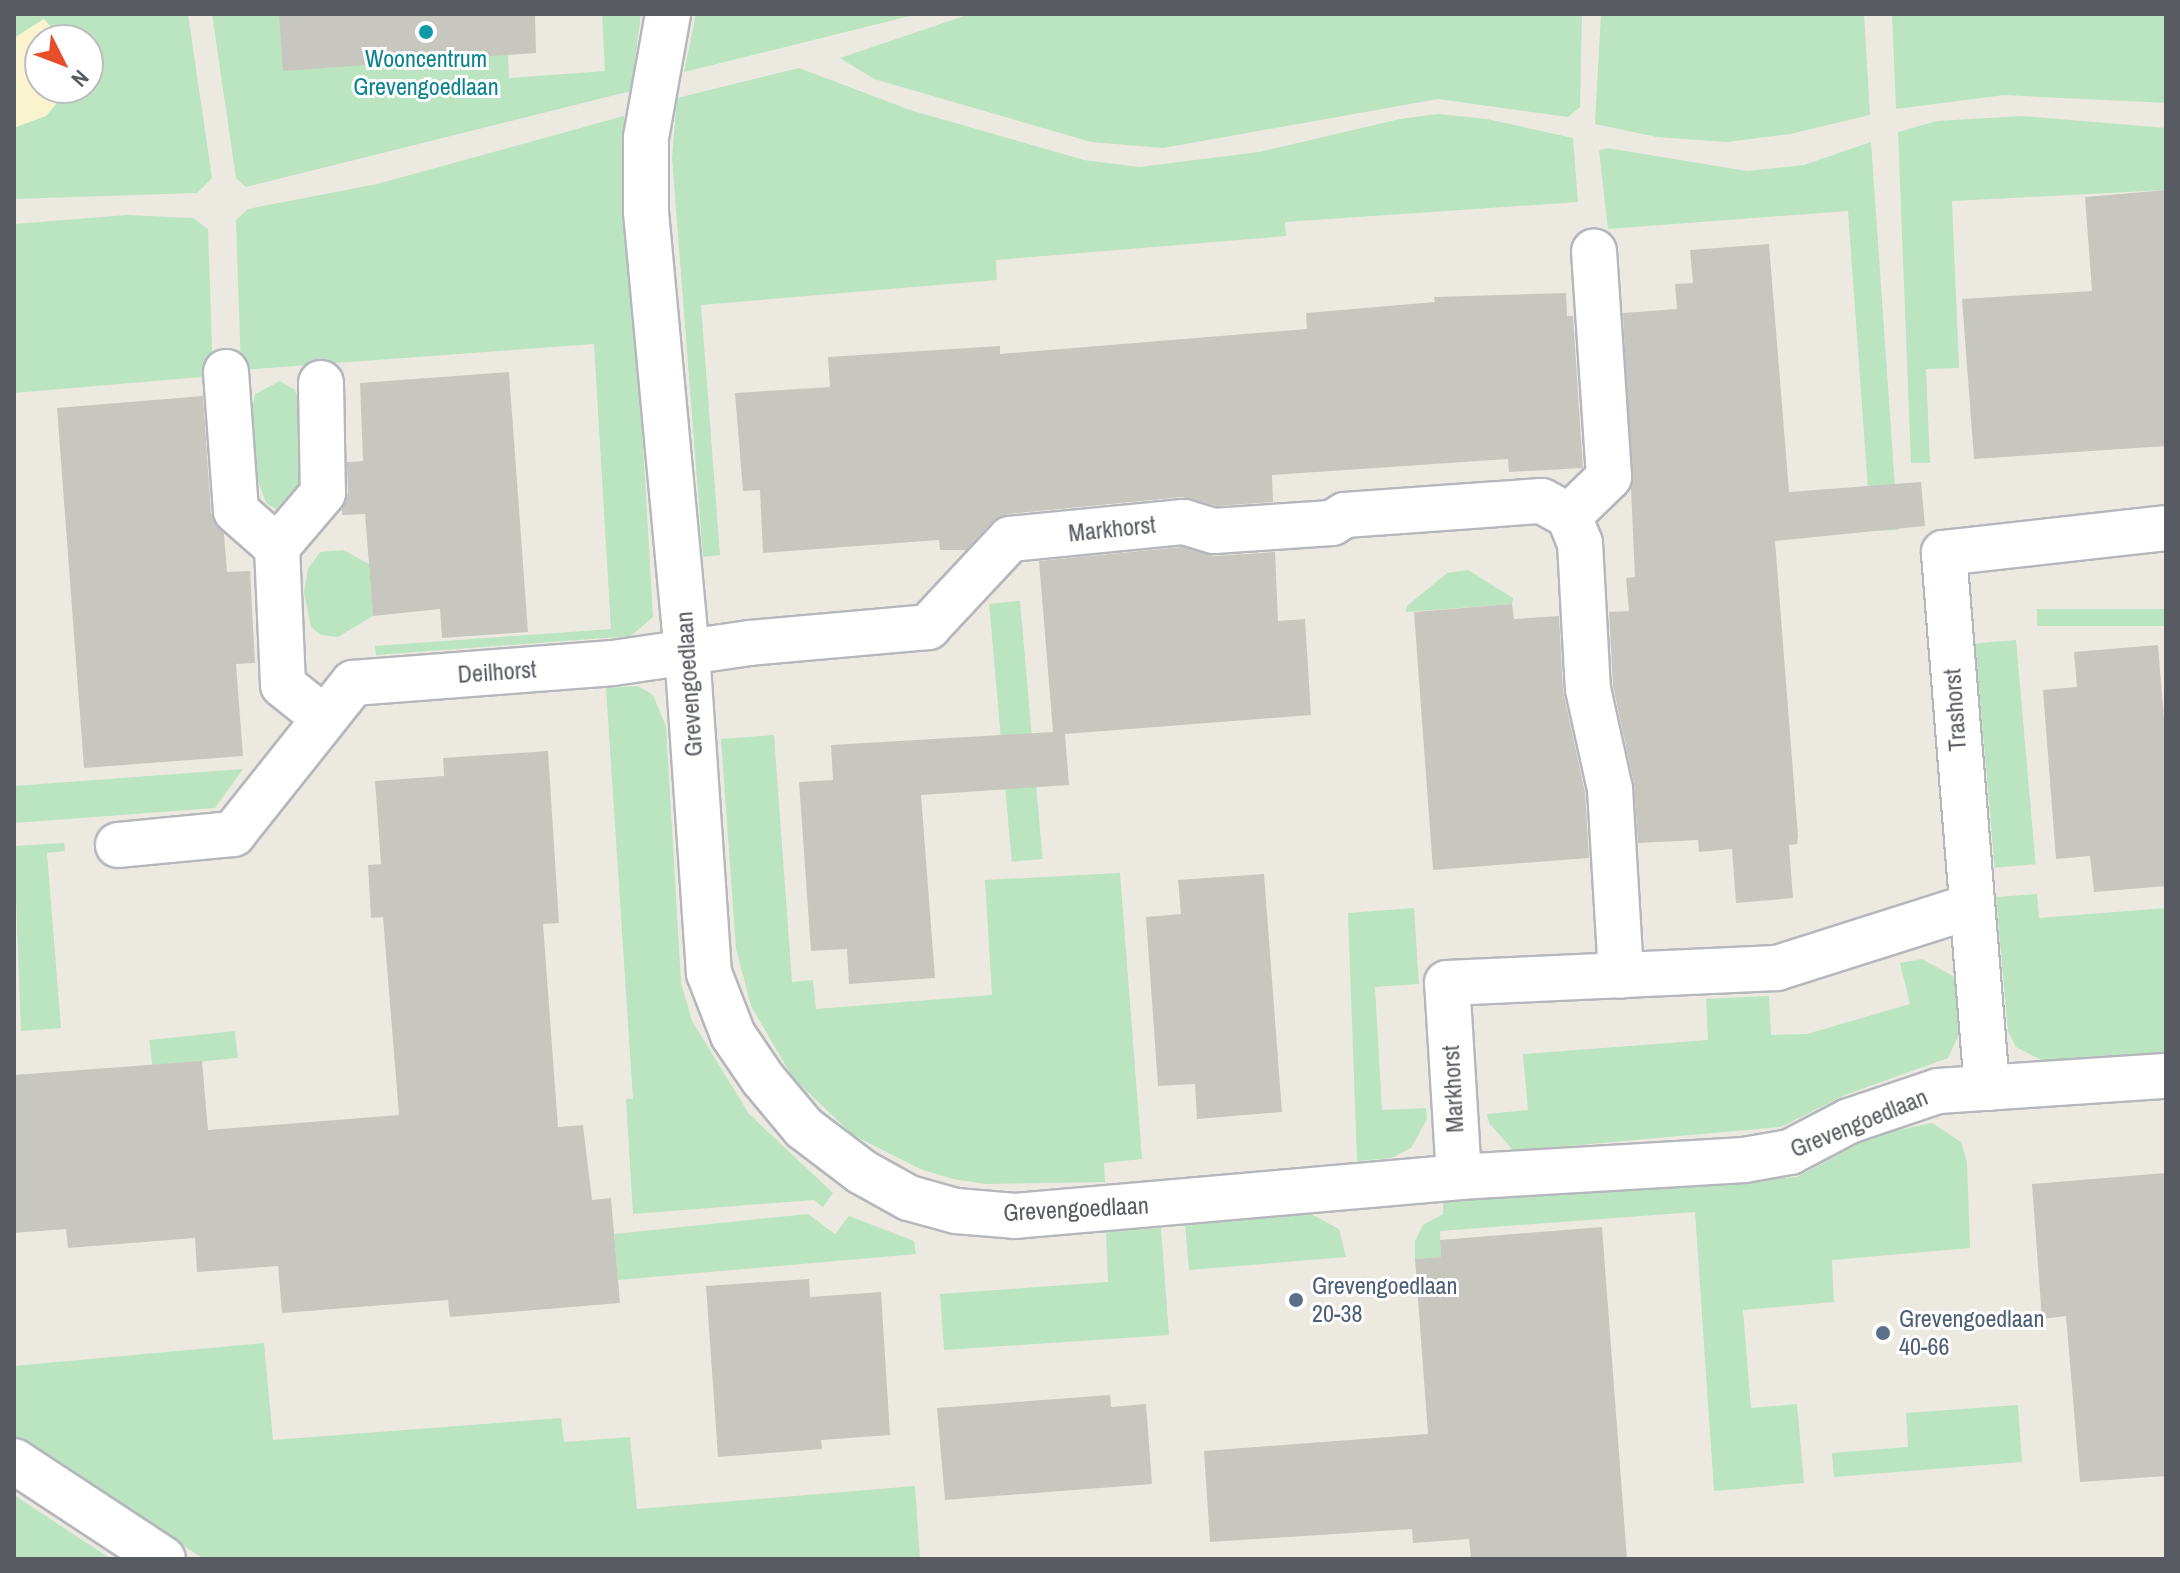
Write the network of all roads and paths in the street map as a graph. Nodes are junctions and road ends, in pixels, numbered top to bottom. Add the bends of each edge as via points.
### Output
1 (668, 14) edge
2 (1594, 251) dead end
3 (226, 372) dead end
4 (321, 383) dead end
5 (1569, 516) junction
6 (2166, 528) edge
7 (277, 547) junction
8 (687, 651) junction
9 (324, 718) junction
10 (118, 845) dead end
11 (1969, 907) junction
12 (1621, 976) junction
13 (2166, 1076) edge
14 (1987, 1088) junction
15 (1459, 1177) junction
16 (14, 1461) edge
17 (163, 1559) edge

1 - 8 street, Grevengoedlaan via 646,138 646,212
2 - 5 street via 1609,477
3 - 7 street via 236,511
4 - 7 street via 323,493
5 - 8 street, Markhorst via 1542,501 1345,515 1332,523 1214,531 1184,522 1010,539 928,627
5 - 12 street via 1580,543 1588,689 1610,789
6 - 11 street, Trashorst via 1944,553
7 - 9 street via 283,685
8 - 9 street, Deilhorst via 613,663 353,683
8 - 15 street, Grevengoedlaan via 709,973 733,1035 763,1079 804,1128 862,1172 909,1198 956,1211 1015,1216
9 - 10 street, Deilhorst via 233,834
11 - 12 street, Markhorst via 1777,968
11 - 14 street, Trashorst
12 - 15 street, Markhorst via 1447,983
13 - 14 street, Grevengoedlaan
14 - 15 street, Grevengoedlaan via 1938,1091 1898,1102 1775,1155
16 - 17 street

